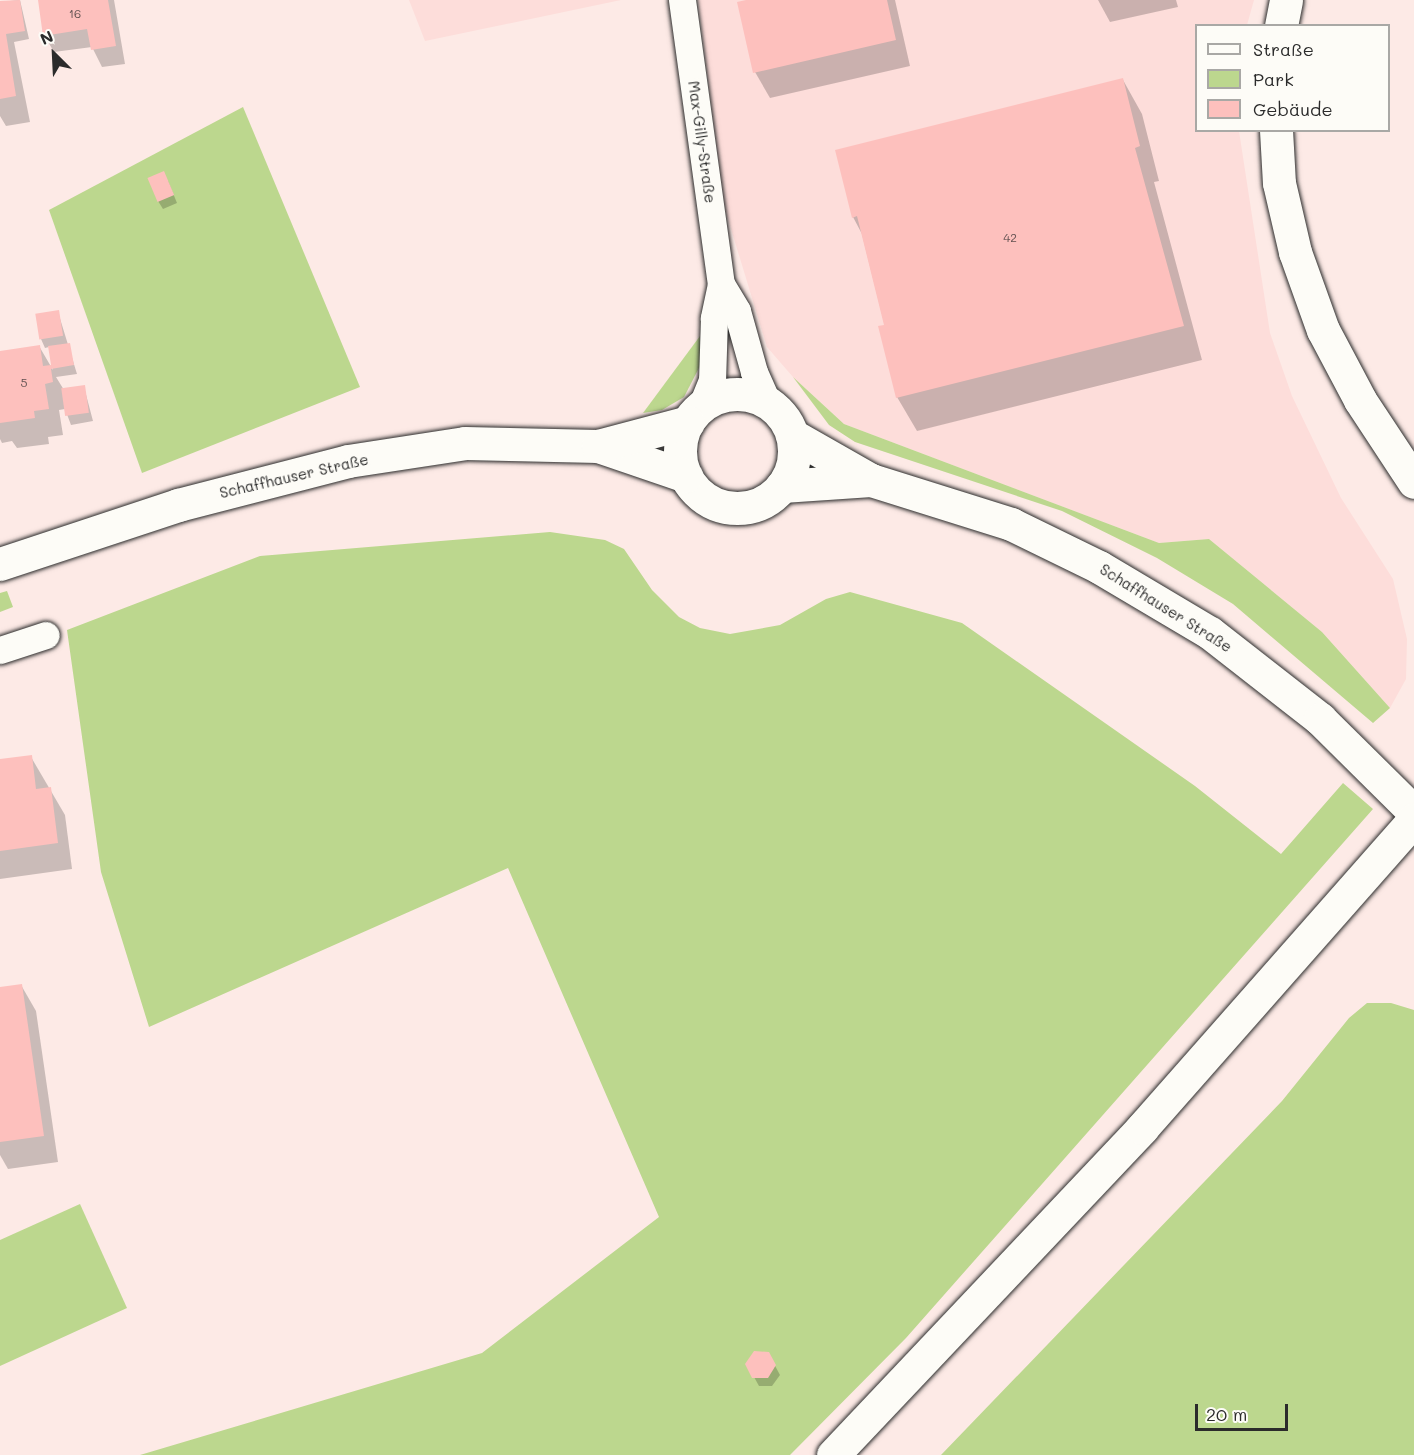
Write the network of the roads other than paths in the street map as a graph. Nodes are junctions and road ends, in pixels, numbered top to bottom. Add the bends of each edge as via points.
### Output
1 (682, 0) edge
2 (1286, 0) edge
3 (1281, 24) edge
4 (1276, 132) edge
5 (721, 284) junction
6 (768, 403) junction
7 (695, 415) junction
8 (792, 435) junction
9 (598, 446) junction
10 (686, 476) junction
11 (871, 480) junction
12 (1414, 482) edge
13 (782, 486) junction
14 (0, 564) edge
15 (46, 635) dead end
16 (0, 650) edge
17 (1414, 812) edge
18 (1414, 819) edge
19 (833, 1455) edge

1 - 5 street, Max-Gilly-Straße
2 - 3 main road
4 - 12 main road via 1278,183 1309,295 1340,364
5 - 6 street, Max-Gilly-Straße via 737,311 754,372
5 - 7 street, Max-Gilly-Straße via 714,318 712,381
6 - 7 main road via 734,394
6 - 8 main road
7 - 9 main road, Schaffhauser Straße
7 - 10 main road via 681,444
8 - 11 main road, Schaffhauser Straße
8 - 13 main road via 794,462
9 - 10 main road, Schaffhauser Straße
9 - 14 main road, Schaffhauser Straße via 465,443 348,461 178,505
10 - 13 main road via 700,494 728,507 759,504
11 - 13 main road, Schaffhauser Straße
11 - 17 main road, Schaffhauser Straße via 1011,524 1099,567 1210,633 1320,719
15 - 16 street
18 - 19 main road via 1142,1128

